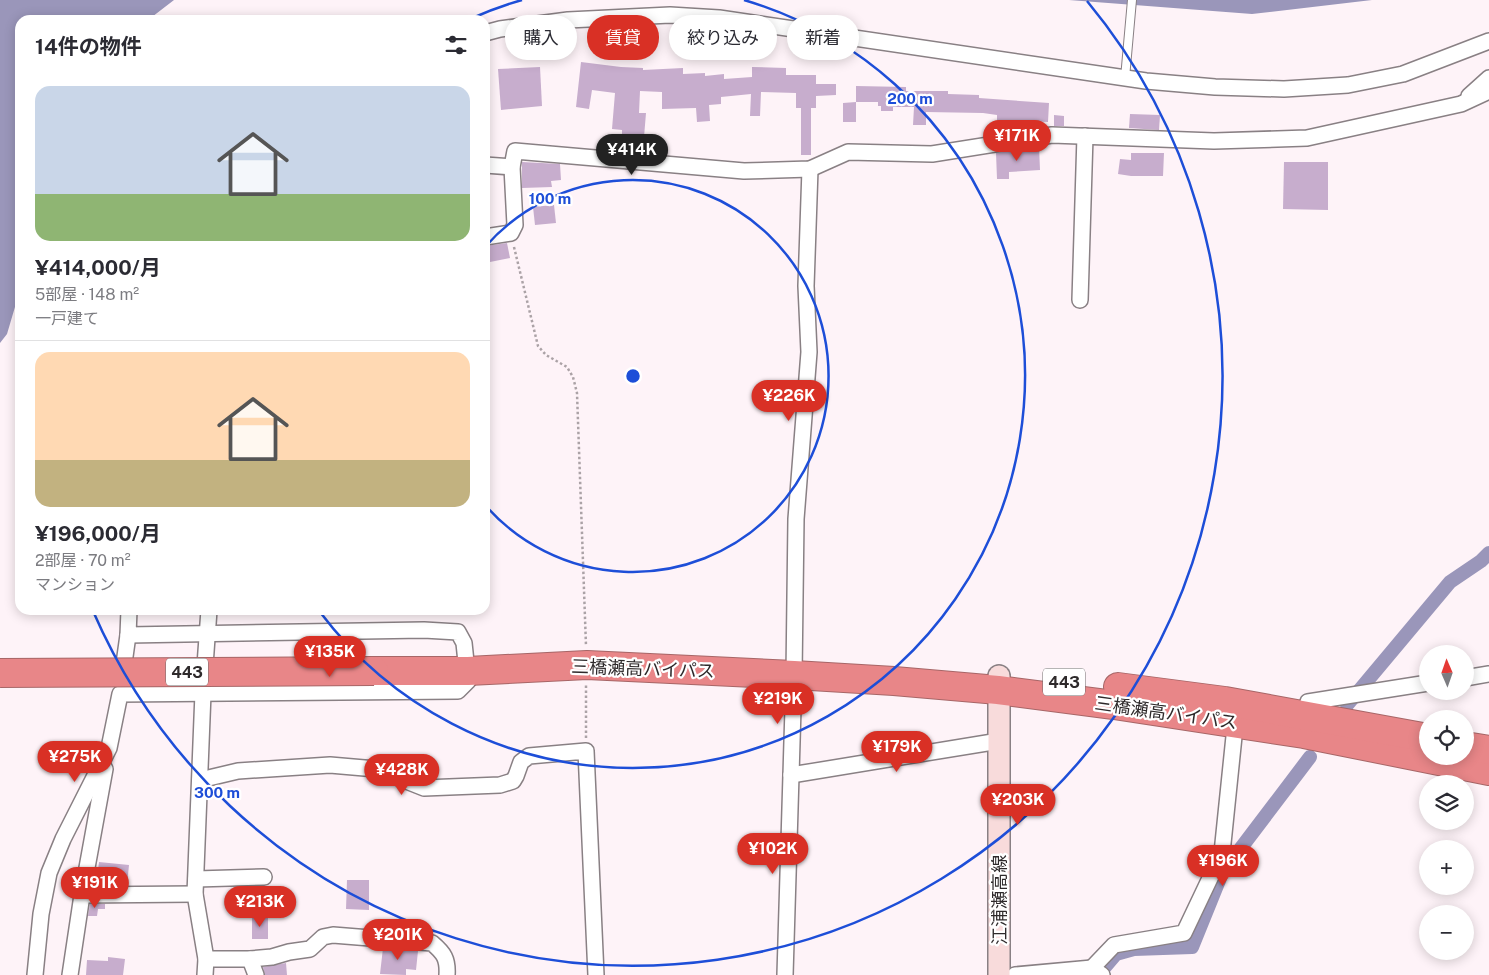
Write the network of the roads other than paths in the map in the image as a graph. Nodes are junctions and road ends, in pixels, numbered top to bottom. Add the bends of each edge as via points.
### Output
1 (1132, 0) edge
2 (490, 32) edge
3 (1489, 41) edge
4 (1125, 78) junction
5 (1489, 78) edge
6 (1489, 91) edge
7 (1461, 104) junction
8 (1085, 136) junction
9 (490, 165) edge
10 (512, 167) junction
11 (810, 169) junction
12 (490, 236) edge
13 (1080, 300) dead end
14 (129, 615) edge
15 (209, 615) edge
16 (208, 633) junction
17 (128, 635) junction
18 (0, 656) edge
19 (467, 662) junction
20 (373, 663) junction
21 (794, 668) junction
22 (0, 673) edge
23 (1489, 674) edge
24 (1474, 676) edge
25 (999, 683) junction
26 (1419, 685) edge
27 (203, 693) junction
28 (120, 694) junction
29 (1237, 713) junction
30 (1304, 714) junction
31 (1419, 736) edge
32 (999, 741) junction
33 (109, 748) junction
34 (1474, 748) edge
35 (1489, 750) edge
36 (1489, 771) edge
37 (791, 776) junction
38 (200, 780) junction
39 (264, 877) dead end
40 (196, 886) junction
41 (82, 895) junction
42 (206, 959) junction
43 (250, 959) junction
44 (1097, 971) edge
45 (35, 975) edge
46 (70, 975) edge
47 (205, 975) edge
48 (256, 975) edge
49 (446, 975) edge
50 (596, 975) edge
51 (785, 975) edge
52 (999, 975) edge
53 (1015, 975) edge

1 - 4 lane
2 - 4 street via 568,20 670,15 719,18
3 - 4 street via 1403,74 1348,85 1245,88
5 - 7 street
6 - 7 street
7 - 8 street via 1307,138 1214,141
8 - 11 street via 1052,135 932,154 848,152
8 - 13 street
9 - 10 street
10 - 11 street via 515,150 744,172
10 - 12 street via 515,225 511,233
11 - 21 street via 806,286 809,352 796,519
14 - 17 street
15 - 16 street
16 - 17 street
16 - 19 street via 458,632 464,643
16 - 27 street
17 - 28 street
18 - 20 highway, 三橋瀬高バイパス / 443
19 - 20 highway, 三橋瀬高バイパス / 443
19 - 21 highway, 三橋瀬高バイパス / 443 via 586,659
19 - 27 street via 468,681 458,692
20 - 22 highway, 三橋瀬高バイパス / 443, bridge
21 - 25 highway, 三橋瀬高バイパス / 443 via 896,666
21 - 37 street
23 - 24 street
25 - 29 highway, 三橋瀬高バイパス / 443 via 1114,704
25 - 32 main road, 江浦瀬高線
26 - 30 street via 1308,702
27 - 28 street
27 - 38 street
28 - 33 street
29 - 30 highway, 三橋瀬高バイパス / 443
29 - 36 highway, 三橋瀬高バイパス / 443 via 1304,734
29 - 44 street via 1222,853 1184,933 1114,944
30 - 31 highway, 三橋瀬高バイパス / 443
32 - 37 street
32 - 52 main road, 江浦瀬高線
33 - 41 street
33 - 45 street via 63,838 49,873
34 - 35 highway
37 - 51 street
38 - 40 street
38 - 50 street via 238,771 330,765 376,769 424,788 500,785 513,781 521,762 529,756 586,751
39 - 40 street
40 - 41 street
40 - 42 street
41 - 46 street
42 - 43 street
42 - 47 street
43 - 48 street
43 - 49 street via 310,949 323,937 333,935 432,943 447,961
44 - 53 street

